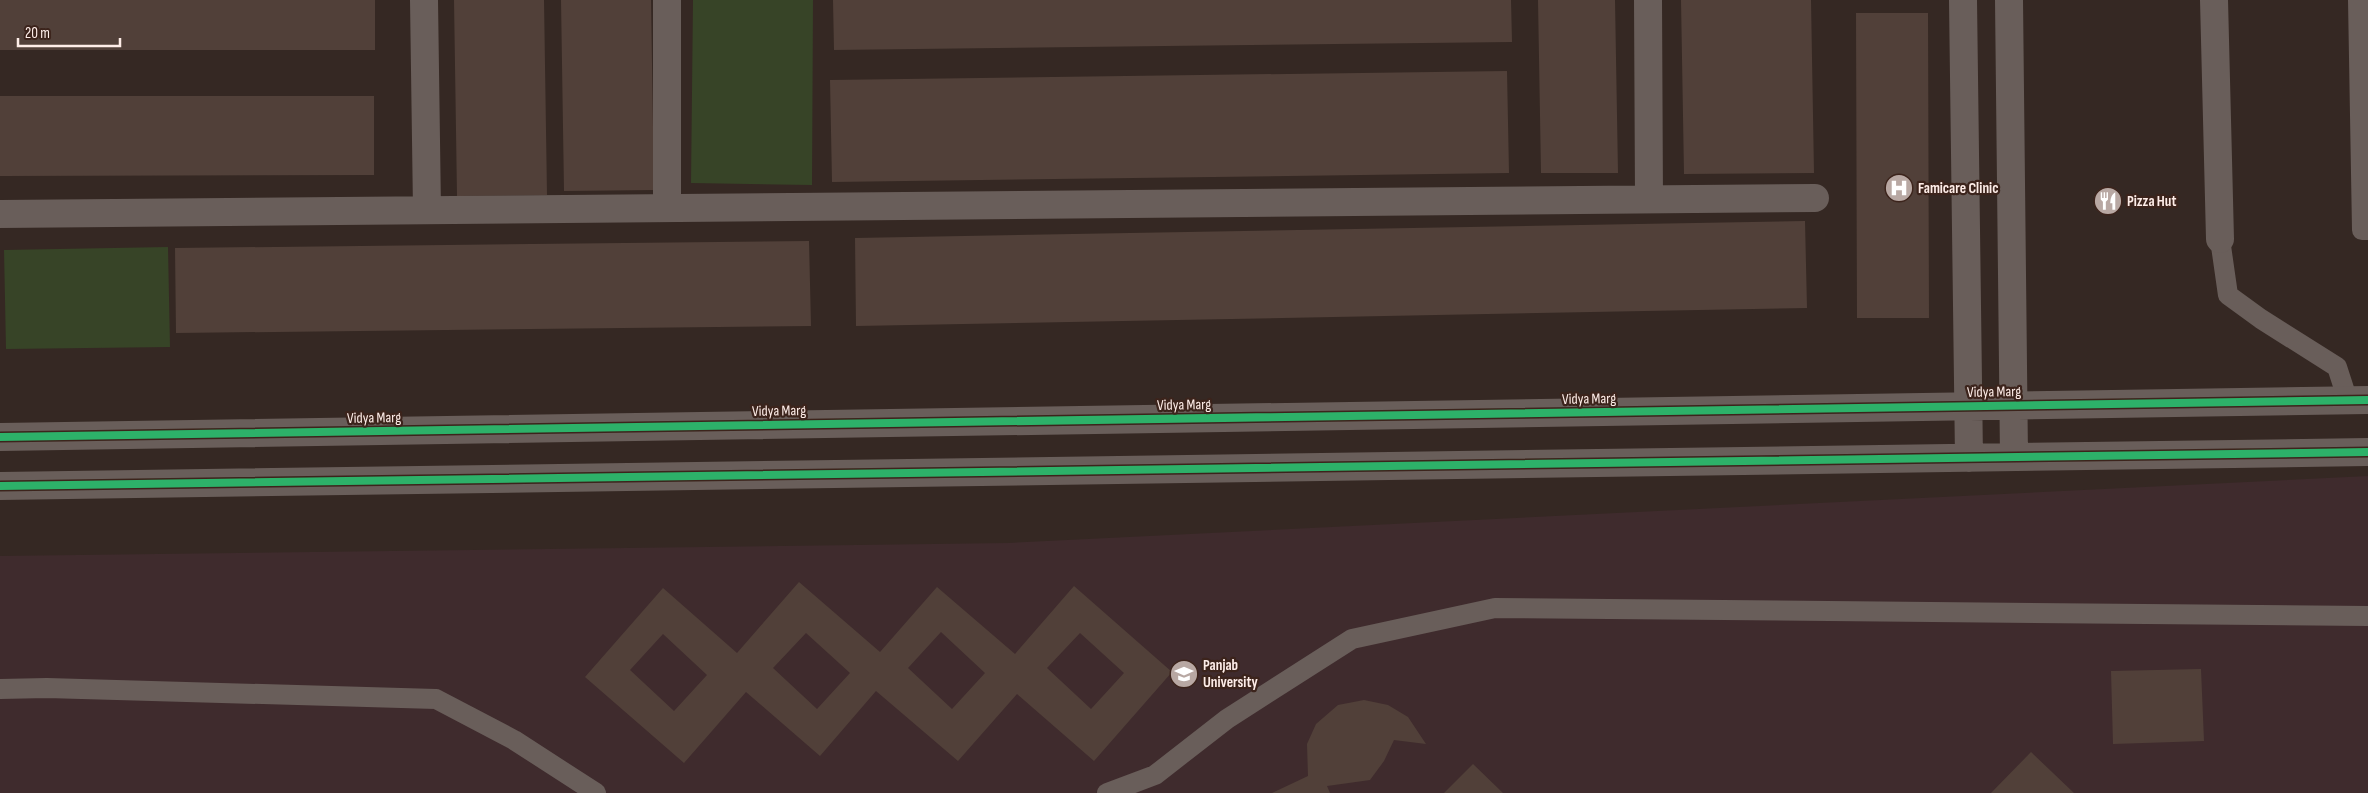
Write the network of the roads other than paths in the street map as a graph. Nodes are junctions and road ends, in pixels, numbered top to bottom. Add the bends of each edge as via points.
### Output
1 (424, 0) edge
2 (667, 0) edge
3 (1648, 0) edge
4 (1963, 0) edge
5 (2009, 0) edge
6 (2214, 0) edge
7 (2358, 0) edge
8 (2364, 95) edge
9 (1815, 198) dead end
10 (1649, 199) junction
11 (667, 208) junction
12 (427, 210) junction
13 (0, 214) edge
14 (2368, 230) edge
15 (2220, 239) joint
16 (2358, 400) edge
17 (1968, 406) junction
18 (2013, 406) junction
19 (0, 437) edge
20 (2368, 452) edge
21 (2014, 457) junction
22 (1969, 458) junction
23 (0, 486) edge
24 (2368, 616) edge
25 (0, 689) edge
26 (596, 793) edge
27 (1107, 793) edge

1 - 12 main road
2 - 11 main road
3 - 10 main road
4 - 17 main road
5 - 18 main road
6 - 15 main road
7 - 8 lane
8 - 14 lane via 2362,230
9 - 10 main road
10 - 11 main road
11 - 12 main road
12 - 13 main road
15 - 16 lane via 2228,294 2337,367
16 - 18 main road, Vidya Marg
17 - 18 main road, Vidya Marg
17 - 19 main road, Vidya Marg
17 - 22 main road
18 - 21 main road
20 - 21 main road
21 - 22 main road
22 - 23 main road
24 - 27 lane via 1495,608 1352,638 1227,719 1154,775
25 - 26 lane via 436,699 514,740

